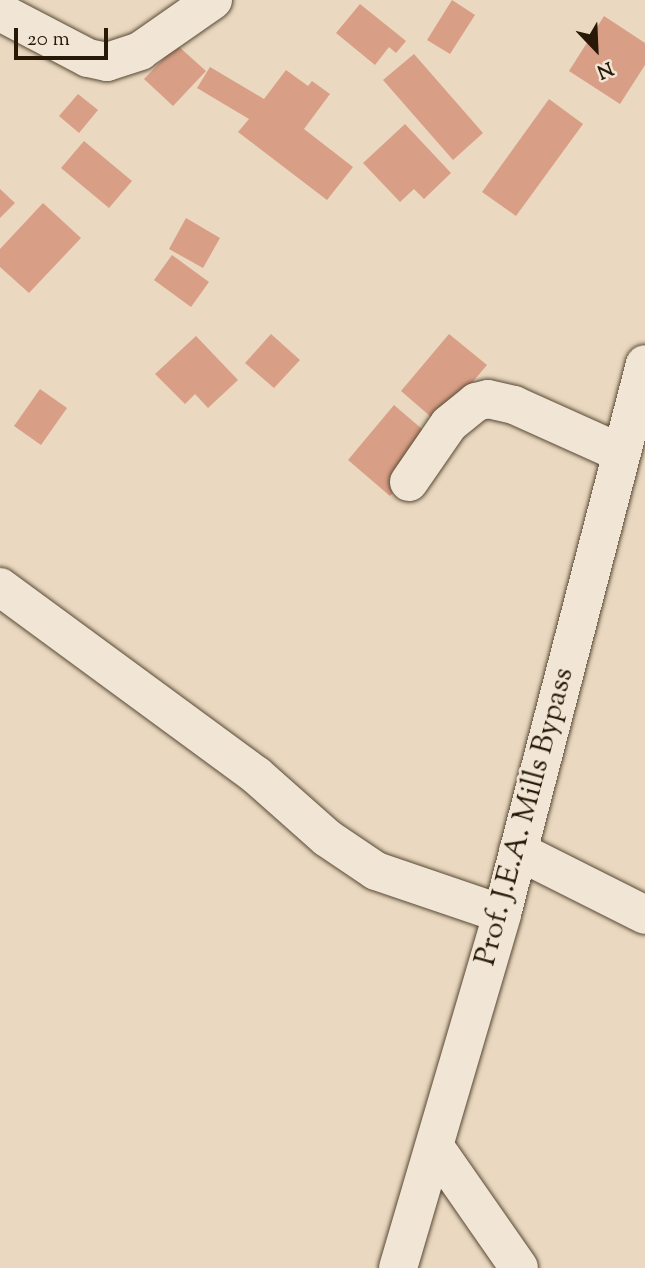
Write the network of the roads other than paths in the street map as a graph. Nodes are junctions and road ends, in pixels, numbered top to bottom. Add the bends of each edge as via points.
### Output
1 (213, 0) edge
2 (0, 12) edge
3 (645, 364) edge
4 (631, 440) edge
5 (409, 482) dead end
6 (0, 587) edge
7 (518, 851) junction
8 (502, 915) junction
9 (645, 915) edge
10 (435, 1147) junction
11 (398, 1268) edge
12 (519, 1268) edge

1 - 2 street via 140,51 107,62 88,58
3 - 4 street, Prof. J.E.A. Mills Bypass
4 - 5 street via 488,399 476,402 449,425
4 - 7 street, Prof. J.E.A. Mills Bypass
6 - 8 street via 256,775 327,838 376,872
7 - 8 street, Prof. J.E.A. Mills Bypass
7 - 9 street
8 - 10 street, Prof. J.E.A. Mills Bypass
10 - 11 street, Prof. J.E.A. Mills Bypass
10 - 12 street

